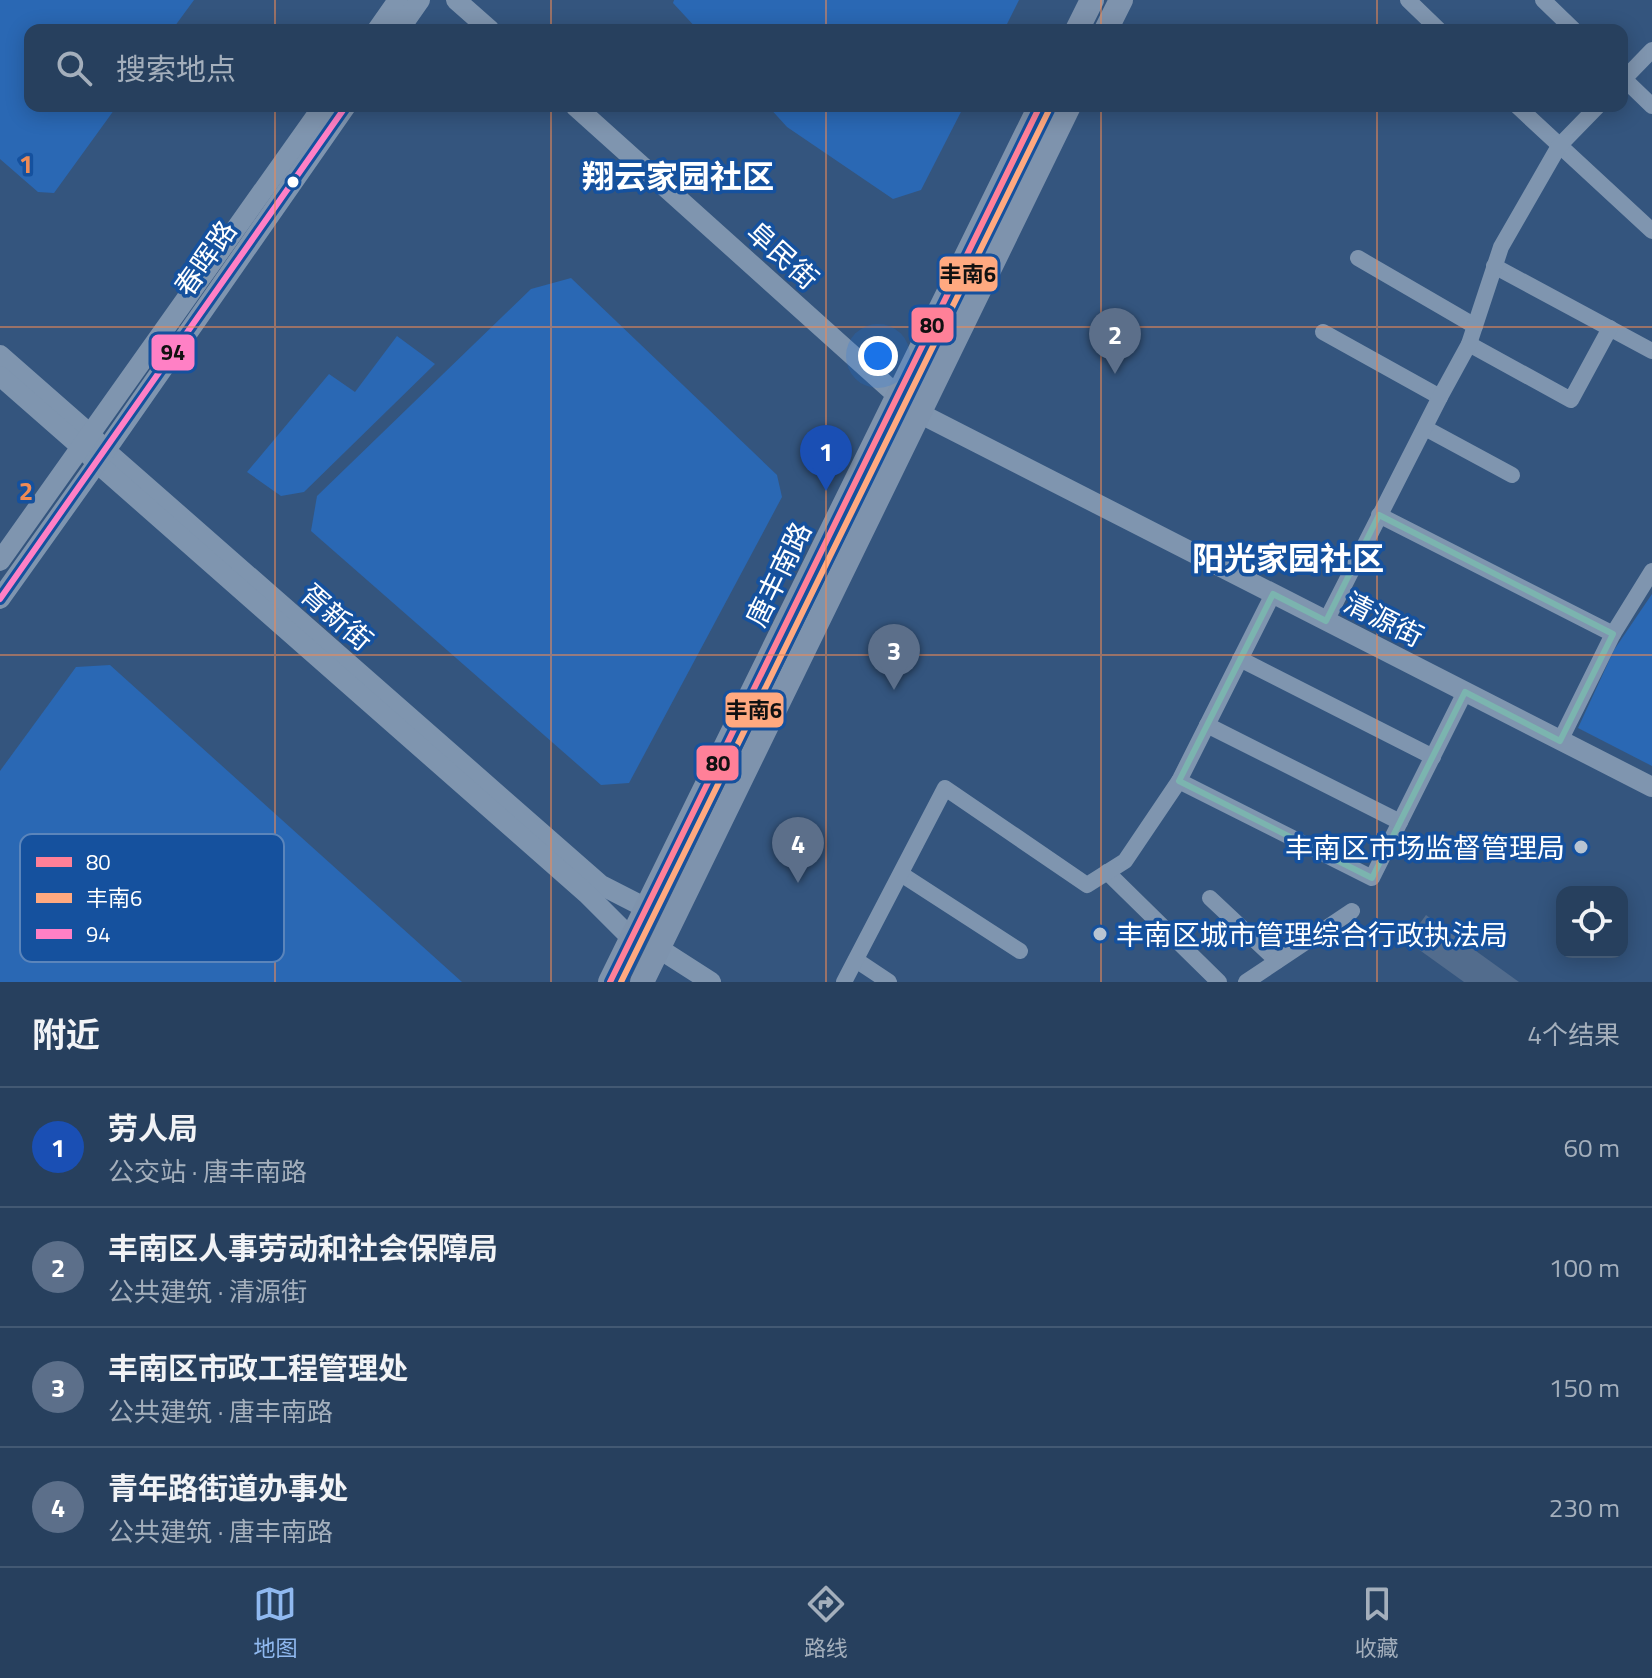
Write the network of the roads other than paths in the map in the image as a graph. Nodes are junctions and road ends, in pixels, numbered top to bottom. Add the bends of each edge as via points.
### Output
1 (398, 0) edge
2 (420, 0) edge
3 (456, 0) edge
4 (1092, 0) edge
5 (1121, 0) edge
6 (1408, 0) edge
7 (1543, 0) edge
8 (381, 24) edge
9 (403, 24) edge
10 (483, 24) edge
11 (1080, 24) edge
12 (1109, 24) edge
13 (1433, 24) edge
14 (1568, 24) edge
15 (1652, 50) edge
16 (1628, 74) edge
17 (1628, 84) edge
18 (1652, 106) edge
19 (319, 112) edge
20 (342, 112) edge
21 (582, 112) edge
22 (1037, 112) edge
23 (1066, 112) edge
24 (1523, 112) edge
25 (1592, 112) edge
26 (1559, 146) junction
27 (1652, 231) edge
28 (1358, 258) dead end
29 (1494, 266) junction
30 (1475, 326) junction
31 (1610, 328) junction
32 (1323, 332) dead end
33 (1469, 344) junction
34 (1652, 351) edge
35 (0, 355) edge
36 (0, 376) edge
37 (899, 397) junction
38 (1440, 397) junction
39 (919, 413) junction
40 (1425, 428) junction
41 (86, 441) junction
42 (101, 457) junction
43 (1512, 475) dead end
44 (1379, 515) junction
45 (0, 561) edge
46 (1652, 571) edge
47 (1273, 594) junction
48 (0, 599) edge
49 (1326, 621) junction
50 (1613, 634) junction
51 (1240, 659) junction
52 (1465, 692) junction
53 (1207, 725) junction
54 (1560, 741) junction
55 (1433, 757) junction
56 (1179, 781) junction
57 (1652, 787) edge
58 (1400, 822) junction
59 (1107, 872) junction
60 (901, 874) junction
61 (1210, 898) dead end
62 (646, 908) junction
63 (1352, 911) dead end
64 (631, 938) junction
65 (658, 948) junction
66 (1020, 951) dead end
67 (856, 960) junction
68 (1277, 961) junction
69 (610, 982) edge
70 (642, 982) edge
71 (711, 982) edge
72 (844, 982) edge
73 (889, 982) edge
74 (1219, 982) edge
75 (1246, 982) edge

1 - 8 street
2 - 9 street
3 - 10 street
4 - 11 main road
5 - 12 main road
6 - 13 street
7 - 14 street
15 - 16 street
17 - 18 street
19 - 41 street, 春晖路
20 - 42 street, 春晖路
21 - 37 street, 阜民街
22 - 37 main road, 唐丰南路
23 - 39 main road, 唐丰南路
24 - 26 street
25 - 26 street
26 - 27 street
26 - 29 street
28 - 30 street
29 - 30 street
29 - 31 street
30 - 33 street
31 - 33 street via 1571,400
31 - 34 street
32 - 38 street
33 - 38 street
35 - 41 street, 胥新街
36 - 41 street, 胥新街
37 - 39 street, 阜民街
37 - 62 main road, 唐丰南路
38 - 40 street
39 - 47 street, 清源街
39 - 65 main road, 唐丰南路
40 - 43 street
40 - 44 street
41 - 42 street, 胥新街
41 - 45 street, 春晖路
42 - 48 street, 春晖路
42 - 62 street, 胥新街 via 601,885
42 - 64 street, 胥新街
44 - 49 street
44 - 50 street
46 - 50 street
47 - 49 street, 清源街
47 - 51 street
49 - 52 street, 清源街
50 - 54 street
51 - 53 street
51 - 55 street
52 - 54 street, 清源街
52 - 55 street
53 - 56 street
53 - 58 street
54 - 57 street, 清源街
55 - 58 street
56 - 58 street via 1372,878
56 - 59 street via 1125,861
59 - 60 street via 1087,885 945,788
59 - 74 street
60 - 66 street
60 - 67 street
61 - 68 street
62 - 64 main road, 唐丰南路
63 - 68 street
64 - 69 main road, 唐丰南路
65 - 70 main road, 唐丰南路
65 - 71 street
67 - 72 street
67 - 73 street
68 - 75 street

